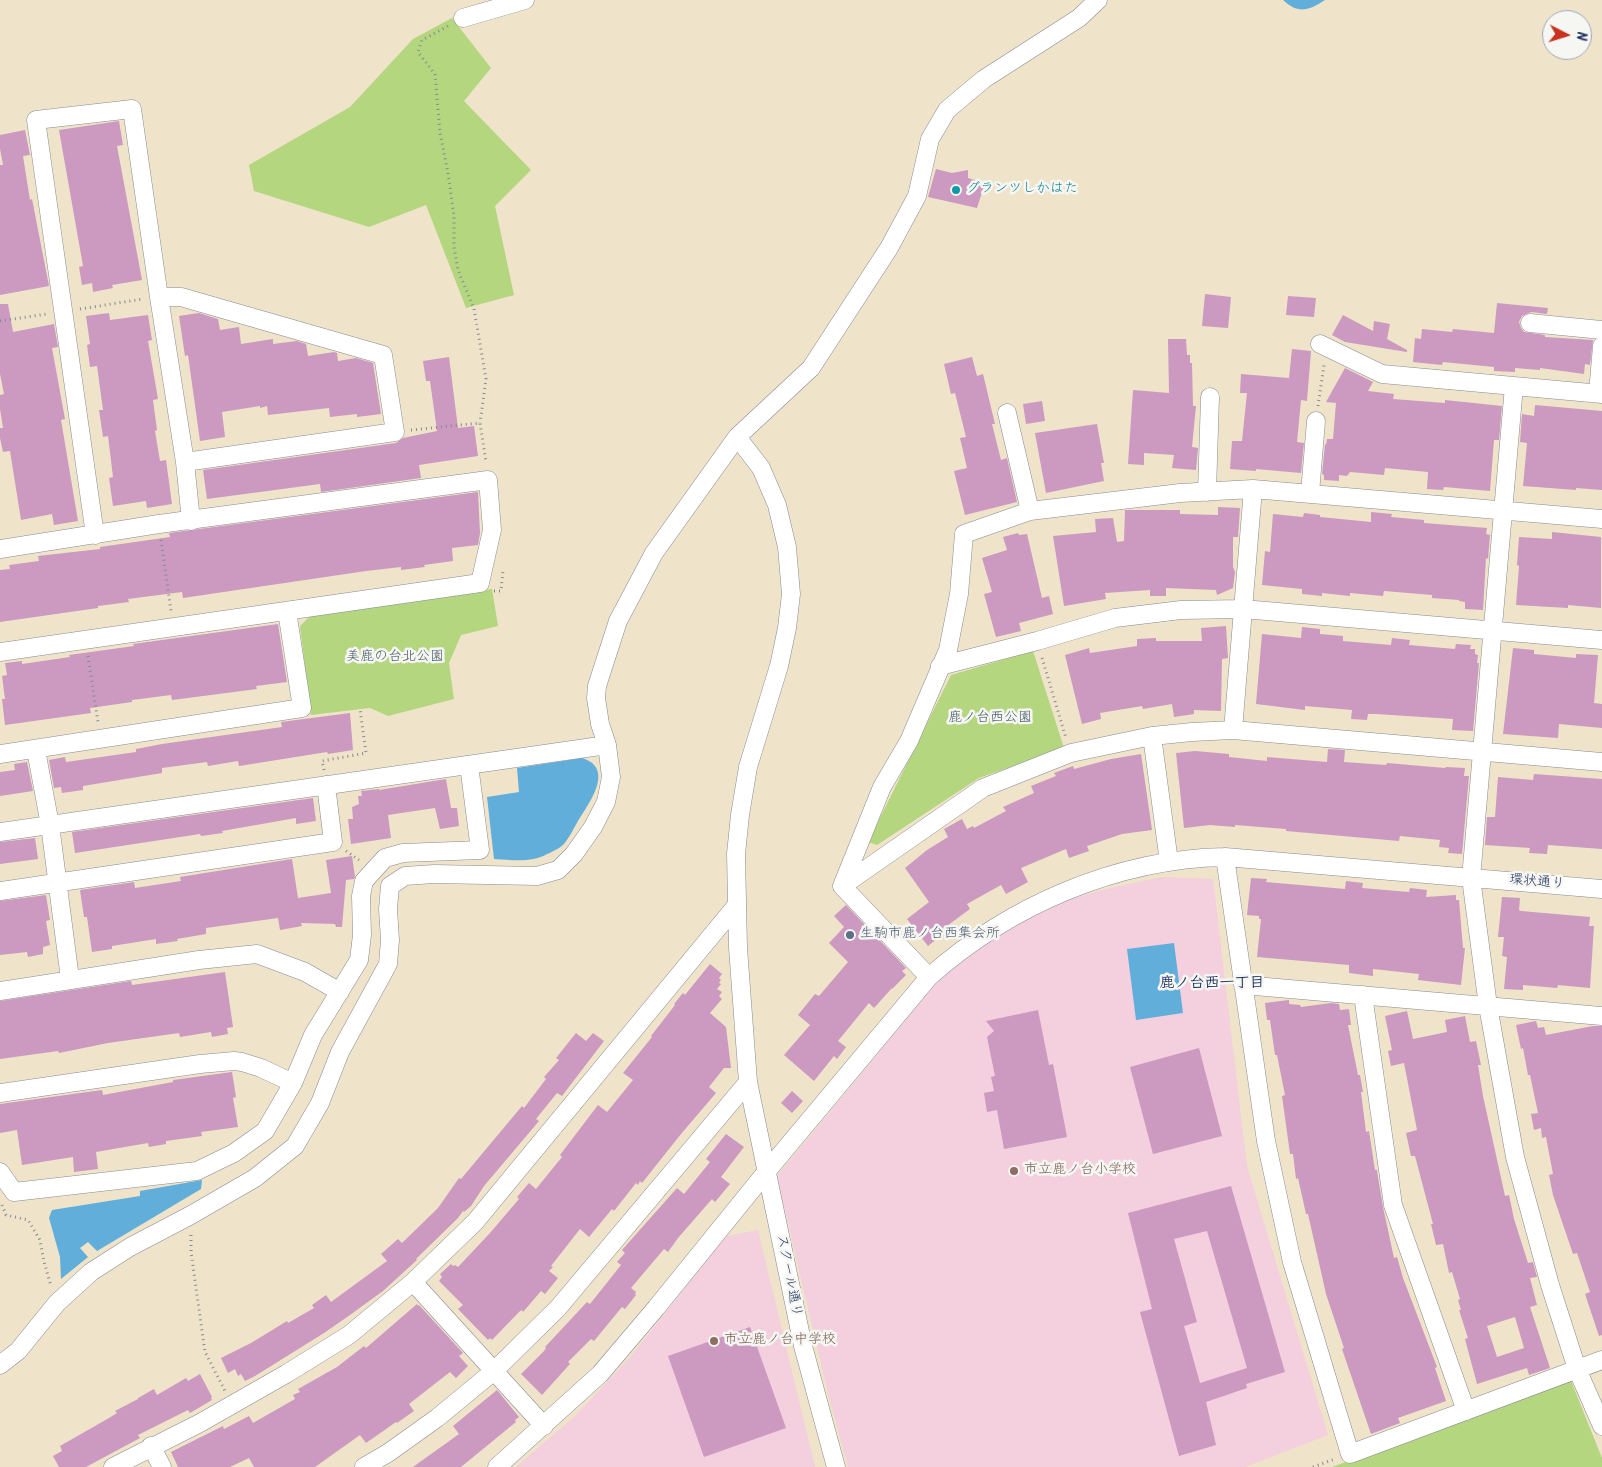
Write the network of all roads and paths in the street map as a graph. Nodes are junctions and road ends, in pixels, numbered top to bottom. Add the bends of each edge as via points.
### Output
1 (525, 0) edge
2 (1098, 0) edge
3 (463, 18) joint
4 (158, 297) junction
5 (64, 312) junction
6 (0, 321) edge
7 (1530, 323) dead end
8 (1602, 330) edge
9 (1325, 346) joint
10 (1602, 346) edge
11 (1514, 386) junction
12 (1600, 393) edge
13 (1210, 397) dead end
14 (1007, 412) dead end
15 (1316, 421) joint
16 (480, 423) junction
17 (395, 432) junction
18 (737, 438) junction
19 (184, 462) junction
20 (488, 480) junction
21 (1253, 489) junction
22 (1207, 492) junction
23 (1310, 493) junction
24 (1503, 510) junction
25 (1030, 512) junction
26 (1602, 518) edge
27 (191, 520) junction
28 (159, 524) junction
29 (95, 534) junction
30 (0, 549) edge
31 (1243, 609) junction
32 (287, 611) junction
33 (173, 626) junction
34 (1493, 631) junction
35 (85, 639) junction
36 (1602, 640) edge
37 (1037, 641) junction
38 (0, 652) edge
39 (940, 666) junction
40 (360, 709) dead end
41 (1233, 730) junction
42 (1152, 736) junction
43 (101, 740) junction
44 (607, 745) junction
45 (36, 750) junction
46 (1482, 751) junction
47 (1071, 753) junction
48 (0, 754) edge
49 (1602, 762) edge
50 (469, 765) junction
51 (326, 785) junction
52 (50, 825) junction
53 (0, 832) edge
54 (333, 842) junction
55 (1225, 857) junction
56 (1169, 862) junction
57 (373, 870) junction
58 (1472, 878) junction
59 (58, 883) junction
60 (842, 886) junction
61 (1602, 889) edge
62 (0, 892) edge
63 (736, 906) junction
64 (930, 977) junction
65 (70, 980) junction
66 (1243, 985) junction
67 (0, 991) edge
68 (340, 992) junction
69 (1363, 995) junction
70 (1488, 1006) junction
71 (1602, 1016) edge
72 (748, 1082) junction
73 (293, 1083) junction
74 (0, 1093) edge
75 (767, 1171) junction
76 (0, 1172) edge
77 (6, 1215) dead end
78 (191, 1215) junction
79 (413, 1282) junction
80 (57, 1303) junction
81 (1602, 1360) edge
82 (0, 1365) edge
83 (494, 1370) junction
84 (1578, 1370) junction
85 (232, 1405) junction
86 (1466, 1411) junction
87 (544, 1426) junction
88 (1602, 1426) edge
89 (151, 1446) junction
90 (114, 1467) edge
91 (162, 1467) edge
92 (364, 1467) edge
93 (497, 1467) edge
94 (836, 1467) edge

1 - 3 street
2 - 18 street via 1079,18 984,79 947,110 930,139 917,196 889,248 811,368
3 - 16 path via 422,40 418,52 435,74 440,133 454,216 454,247 458,270 474,309 486,378
4 - 5 path
4 - 5 street via 132,109 36,120
4 - 17 street via 181,297 382,355
4 - 19 street
5 - 6 path
5 - 29 street
7 - 8 street
9 - 11 street via 1382,374
9 - 15 path
10 - 12 street
11 - 12 street
11 - 24 street
13 - 22 street
14 - 25 street
15 - 23 street
16 - 17 path
16 - 20 path
17 - 19 street
18 - 44 street via 654,553 618,621 596,686 600,724
18 - 63 street, スクール通り via 760,468 777,505 787,547 791,594 778,666 748,767 736,854
19 - 27 street
20 - 27 street
20 - 32 street via 492,530 480,584
21 - 22 street
21 - 23 street
21 - 31 street
22 - 25 street
23 - 24 street
24 - 26 street
24 - 34 street
25 - 39 street via 964,534 959,594 948,650
27 - 28 street
28 - 29 street
28 - 33 path
29 - 30 street
31 - 34 street
31 - 37 street via 1181,610 1115,618
31 - 41 street
32 - 33 street
32 - 43 street via 302,708
33 - 35 street
34 - 36 street
34 - 46 street
35 - 38 street
35 - 43 path
37 - 39 street
37 - 47 path
39 - 60 street via 909,741 882,787
40 - 51 path via 366,753 322,761
41 - 42 street
41 - 46 street
42 - 47 street
42 - 56 street
43 - 45 street
44 - 50 street
44 - 78 street via 611,777 606,802 574,854 558,870 537,876 405,876 390,886 388,964 340,1052 320,1103 295,1146 255,1178
45 - 48 street
45 - 52 street
46 - 49 street
46 - 58 street
47 - 60 street via 983,788
50 - 51 street
50 - 57 street via 480,850 402,854 385,858
51 - 52 street
51 - 54 street
52 - 53 street
52 - 59 street
54 - 57 path
54 - 59 street
55 - 56 street, 環状通り
55 - 58 street, 環状通り
55 - 66 street
56 - 64 street, 環状通り via 1092,882 1051,897 997,925
57 - 68 street via 364,881 361,896 359,960
58 - 61 street, 環状通り
58 - 70 street
59 - 62 street
59 - 65 street
60 - 64 street
63 - 72 street, スクール通り
63 - 79 street via 475,1222
64 - 75 street, 環状通り
65 - 67 street
65 - 68 street via 257,954 305,972
66 - 69 street
66 - 86 street via 1266,1141 1292,1262 1350,1454
68 - 73 street via 313,1035
69 - 70 street
69 - 86 street via 1393,1205
70 - 71 street
70 - 84 street via 1515,1157 1550,1285
72 - 75 street, スクール通り
72 - 83 street via 558,1308
73 - 74 street via 261,1068 234,1061
73 - 76 street via 265,1131 234,1153 197,1171 14,1192
75 - 87 street, 環状通り via 600,1374
75 - 94 street, スクール通り via 803,1346
77 - 80 path via 28,1220 40,1240
78 - 80 street via 91,1272
78 - 85 path via 191,1252 205,1352
79 - 83 street
79 - 85 street via 349,1335
80 - 82 street via 18,1351
81 - 84 street
83 - 87 street
83 - 92 street via 437,1418 388,1454
84 - 86 street
84 - 88 street
85 - 89 street
87 - 93 street, 環状通り
89 - 90 street
89 - 91 street

